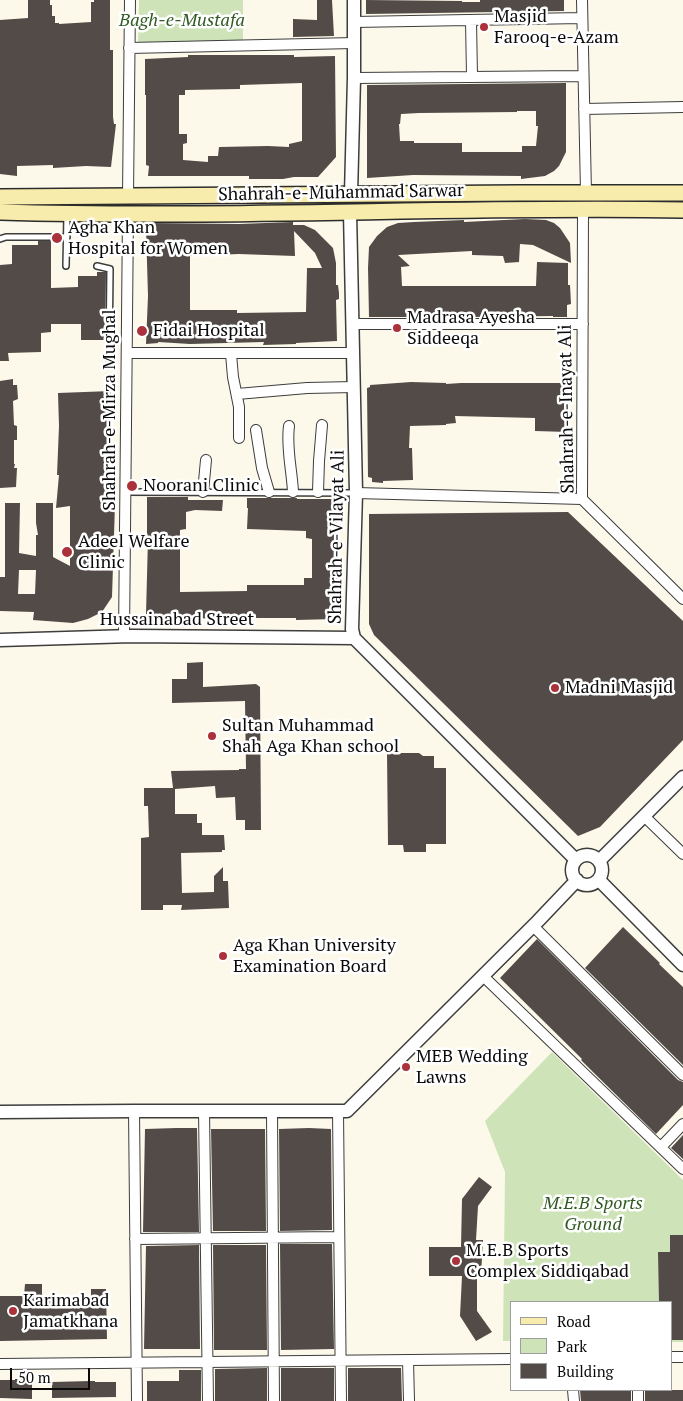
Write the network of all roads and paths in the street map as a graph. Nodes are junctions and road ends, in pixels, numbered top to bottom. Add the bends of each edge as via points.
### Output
1 (130, 0) edge
2 (354, 0) edge
3 (582, 0) edge
4 (582, 18) junction
5 (471, 21) junction
6 (354, 22) junction
7 (354, 43) junction
8 (130, 48) junction
9 (472, 76) junction
10 (583, 76) junction
11 (354, 78) junction
12 (683, 107) edge
13 (584, 109) junction
14 (586, 193) junction
15 (683, 193) edge
16 (351, 194) junction
17 (128, 197) junction
18 (0, 198) edge
19 (583, 208) junction
20 (683, 210) edge
21 (0, 212) edge
22 (350, 212) junction
23 (128, 213) junction
24 (68, 214) junction
25 (67, 237) junction
26 (0, 239) edge
27 (66, 266) dead end
28 (97, 266) dead end
29 (353, 324) junction
30 (583, 324) junction
31 (127, 353) junction
32 (354, 353) junction
33 (231, 354) junction
34 (109, 362) dead end
35 (354, 387) junction
36 (237, 394) junction
37 (322, 425) dead end
38 (289, 426) dead end
39 (256, 430) dead end
40 (239, 438) dead end
41 (206, 460) dead end
42 (126, 492) junction
43 (203, 492) junction
44 (269, 492) junction
45 (292, 492) junction
46 (318, 492) junction
47 (356, 493) junction
48 (582, 499) junction
49 (683, 599) edge
50 (124, 636) junction
51 (354, 638) junction
52 (0, 640) edge
53 (683, 777) edge
54 (644, 816) junction
55 (683, 854) edge
56 (576, 860) junction
57 (599, 861) junction
58 (577, 880) junction
59 (598, 880) junction
60 (533, 926) junction
61 (683, 965) edge
62 (483, 976) junction
63 (683, 1075) edge
64 (134, 1111) junction
65 (204, 1111) junction
66 (272, 1111) junction
67 (338, 1111) junction
68 (0, 1112) edge
69 (683, 1124) edge
70 (661, 1146) junction
71 (683, 1169) edge
72 (339, 1237) junction
73 (206, 1238) junction
74 (273, 1238) junction
75 (135, 1239) junction
76 (510, 1359) edge
77 (340, 1360) junction
78 (408, 1360) junction
79 (208, 1361) junction
80 (275, 1361) junction
81 (137, 1362) junction
82 (0, 1364) edge
83 (137, 1401) edge
84 (208, 1401) edge
85 (274, 1401) edge
86 (341, 1401) edge
87 (408, 1401) edge

1 - 8 street
2 - 6 street
3 - 4 street
4 - 5 street
4 - 10 street
5 - 6 street
5 - 9 street
6 - 7 street
7 - 8 street
7 - 11 street
8 - 17 street
9 - 10 street
9 - 11 street
10 - 13 street
11 - 16 street
12 - 13 street
13 - 14 street
14 - 15 main road, Shahrah-e-Muhammad Sarwar
14 - 16 main road, Shahrah-e-Muhammad Sarwar
16 - 17 main road, Shahrah-e-Muhammad Sarwar
17 - 18 main road, Shahrah-e-Muhammad Sarwar
19 - 20 main road, Shahrah-e-Muhammad Sarwar
19 - 22 main road, Shahrah-e-Muhammad Sarwar
19 - 30 street, Shahrah-e-Inayat Ali
21 - 24 main road, Shahrah-e-Muhammad Sarwar
22 - 23 main road, Shahrah-e-Muhammad Sarwar
22 - 29 street, Shahrah-e-Vilayat Ali
23 - 24 main road, Shahrah-e-Muhammad Sarwar
23 - 31 street, Shahrah-e-Mirza Mughal
24 - 25 lane
25 - 26 lane
25 - 27 lane
28 - 34 lane via 110,269
29 - 30 street
29 - 32 street, Shahrah-e-Vilayat Ali
30 - 48 street, Shahrah-e-Inayat Ali
31 - 33 street
31 - 42 street, Shahrah-e-Mirza Mughal
32 - 33 street
32 - 35 street, Shahrah-e-Vilayat Ali
33 - 36 street
35 - 36 street
35 - 47 street, Shahrah-e-Vilayat Ali
36 - 40 street
37 - 46 street
38 - 45 street
39 - 44 street
41 - 43 street
42 - 43 lane
42 - 50 street, Shahrah-e-Mirza Mughal
43 - 44 lane
44 - 45 lane
45 - 46 lane
46 - 47 lane
47 - 48 street
47 - 51 street, Shahrah-e-Vilayat Ali
48 - 49 street, Shahrah-e-Inayat Ali
50 - 51 street, Hussainabad Street
50 - 52 street, Hussainabad Street
51 - 56 street, Shahrah-e-Vilayat Ali
53 - 54 street
54 - 55 street
54 - 57 street
56 - 57 street via 580,856 591,855
56 - 58 street via 573,872
57 - 59 street via 602,870
58 - 59 street via 590,884
58 - 60 street
59 - 61 street
60 - 62 street
60 - 63 street
62 - 67 street via 347,1111
62 - 70 street
64 - 65 street
64 - 68 street
64 - 75 street
65 - 66 street
65 - 73 street
66 - 67 street
66 - 74 street
67 - 72 street
69 - 70 street
70 - 71 street
72 - 74 street
72 - 77 street
73 - 74 street
73 - 75 street
73 - 79 street
74 - 80 street
75 - 81 street
76 - 78 street
77 - 78 street
77 - 80 street
77 - 86 street
78 - 87 street
79 - 80 street
79 - 81 street
79 - 84 street
80 - 85 street
81 - 82 street
81 - 83 street

